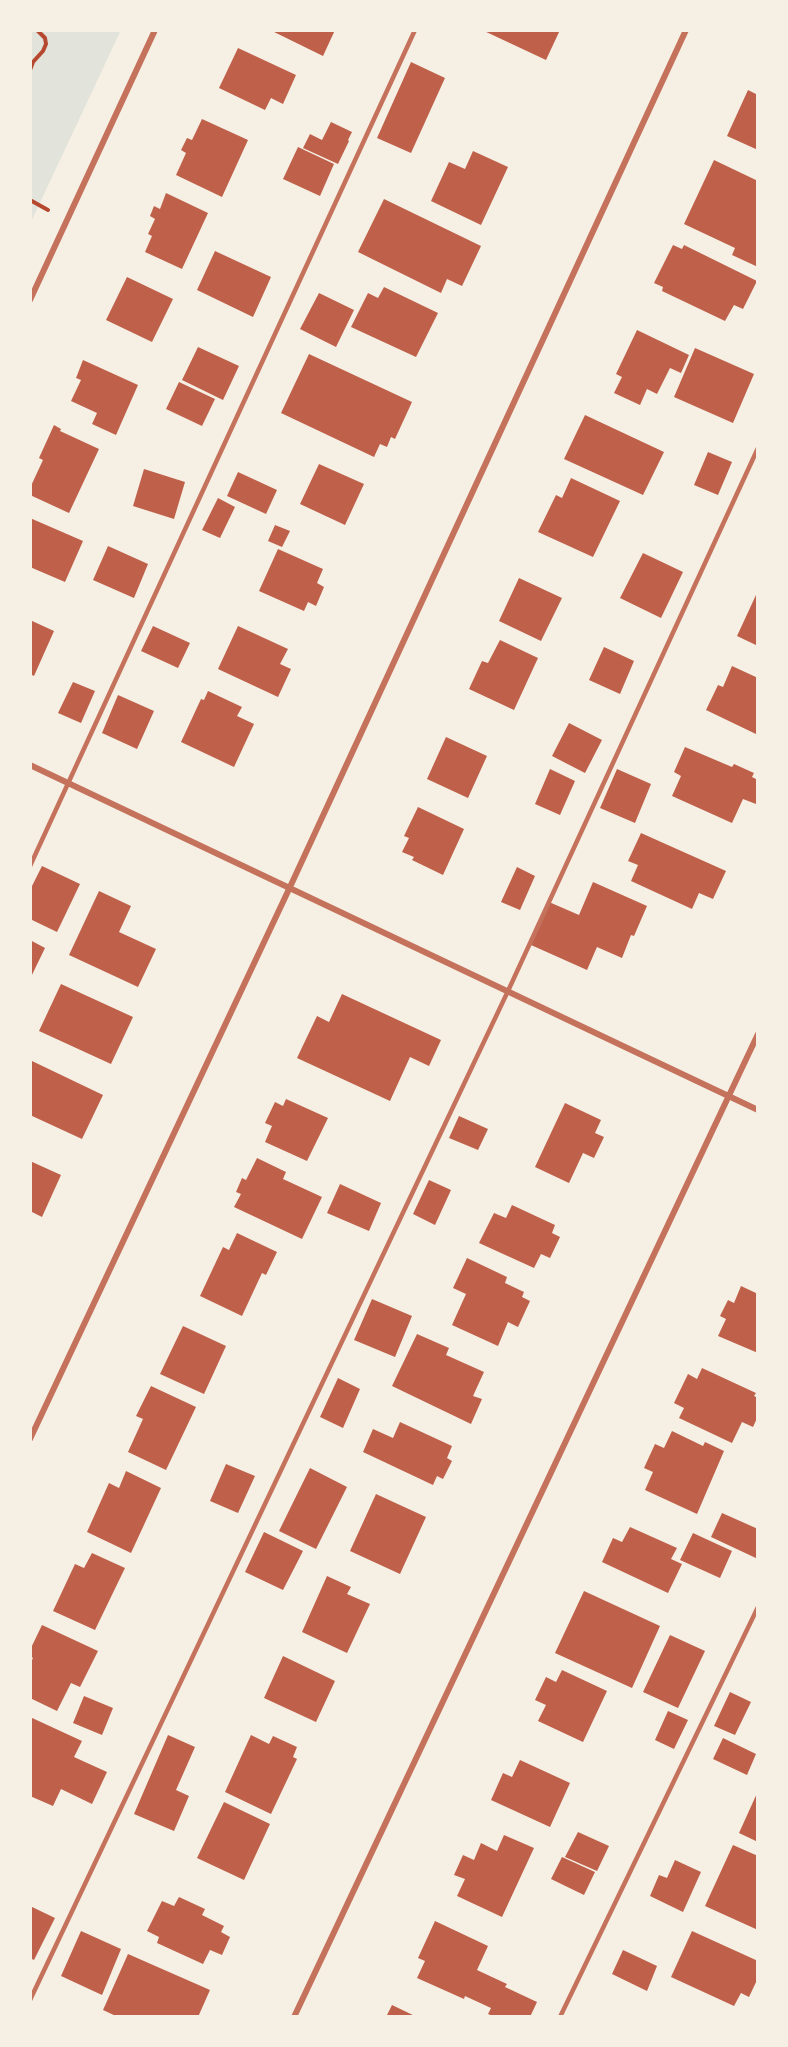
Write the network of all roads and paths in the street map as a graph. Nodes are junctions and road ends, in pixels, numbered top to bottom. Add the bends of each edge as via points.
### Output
1 (37, 30) edge
2 (155, 30) edge
3 (415, 30) edge
4 (686, 30) edge
5 (30, 70) edge
6 (30, 300) edge
7 (758, 448) edge
8 (30, 765) edge
9 (69, 784) junction
10 (30, 866) edge
11 (290, 887) junction
12 (508, 991) junction
13 (758, 1034) edge
14 (729, 1096) junction
15 (758, 1110) edge
16 (30, 1439) edge
17 (758, 1607) edge
18 (30, 2000) edge
19 (294, 2017) edge
20 (560, 2017) edge

1 - 5 path via 46,44
2 - 6 street
3 - 9 lane
4 - 11 street
7 - 12 lane
8 - 9 street
9 - 10 lane
9 - 11 street
11 - 12 street
11 - 16 street
12 - 14 street
12 - 18 lane
13 - 14 street
14 - 15 street
14 - 19 street
17 - 20 lane

